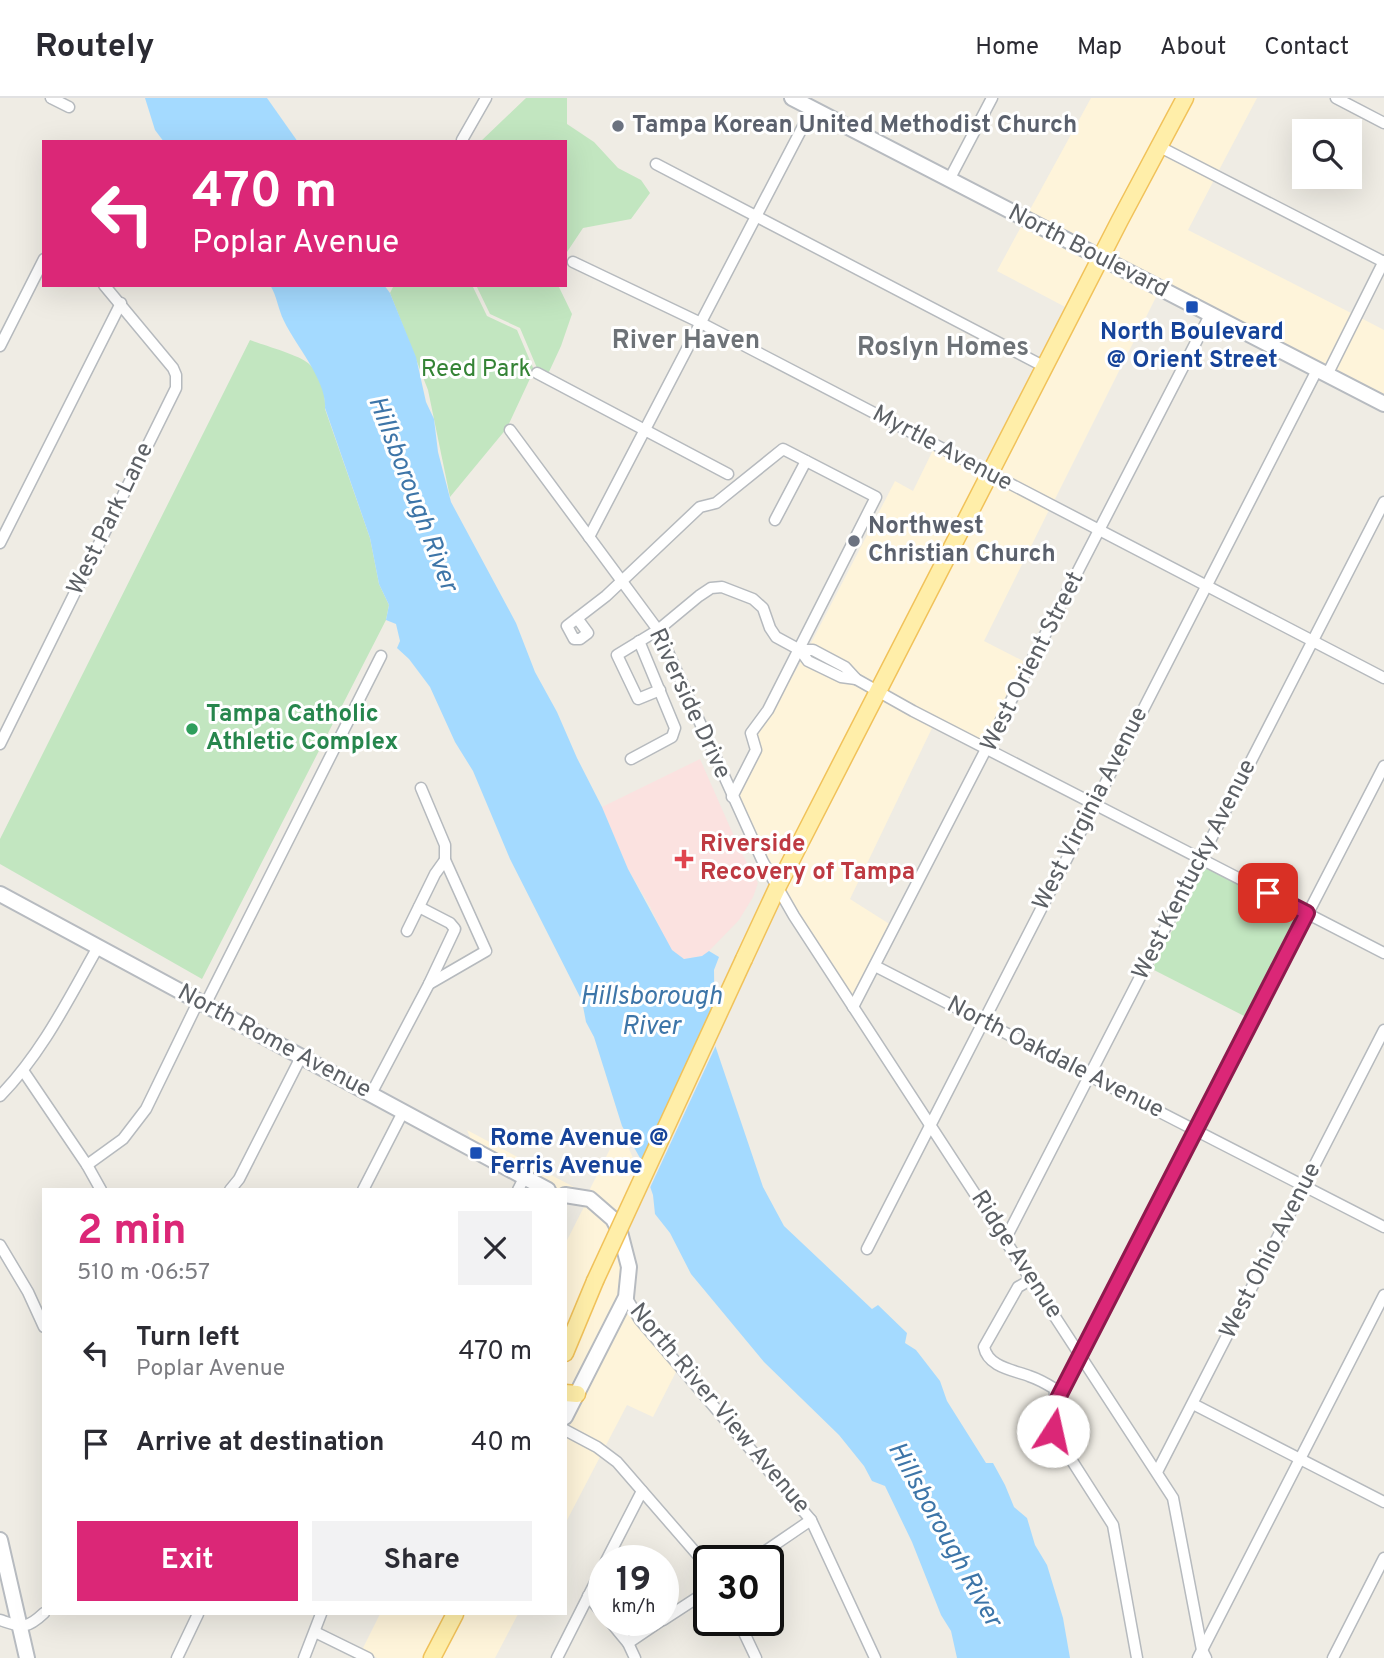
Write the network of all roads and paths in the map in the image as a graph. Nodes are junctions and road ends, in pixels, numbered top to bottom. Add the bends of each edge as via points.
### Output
1 (51, 98) edge
2 (486, 98) edge
3 (792, 98) edge
4 (992, 98) edge
5 (1185, 98) edge
6 (1336, 98) edge
7 (69, 107) dead end
8 (812, 108) junction
9 (1384, 123) edge
10 (462, 140) edge
11 (1160, 147) junction
12 (656, 164) dead end
13 (949, 180) junction
14 (757, 217) junction
15 (1100, 258) junction
16 (573, 262) dead end
17 (1384, 262) edge
18 (42, 263) edge
19 (106, 287) edge
20 (121, 303) junction
21 (1210, 315) junction
22 (701, 323) junction
23 (0, 346) edge
24 (1045, 367) junction
25 (1322, 372) junction
26 (537, 373) dead end
27 (1384, 404) edge
28 (510, 430) dead end
29 (645, 430) junction
30 (806, 461) junction
31 (728, 474) dead end
32 (990, 474) junction
33 (1384, 502) edge
34 (775, 520) dead end
35 (1100, 532) junction
36 (589, 537) junction
37 (0, 543) edge
38 (620, 582) junction
39 (1205, 586) junction
40 (577, 618) dead end
41 (658, 630) junction
42 (639, 641) junction
43 (1312, 641) junction
44 (800, 650) junction
45 (381, 656) dead end
46 (1384, 678) edge
47 (660, 690) junction
48 (878, 692) junction
49 (0, 744) edge
50 (988, 749) junction
51 (631, 759) dead end
52 (1384, 766) edge
53 (421, 788) dead end
54 (732, 797) junction
55 (1094, 803) junction
56 (1201, 859) junction
57 (445, 860) junction
58 (778, 886) junction
59 (0, 894) edge
60 (419, 907) junction
61 (1307, 913) junction
62 (407, 931) dead end
63 (98, 947) junction
64 (1384, 953) edge
65 (875, 966) junction
66 (429, 984) junction
67 (201, 1003) junction
68 (853, 1007) junction
69 (982, 1021) junction
70 (1384, 1030) edge
71 (301, 1057) junction
72 (24, 1072) junction
73 (1089, 1076) junction
74 (371, 1094) junction
75 (0, 1097) edge
76 (403, 1112) junction
77 (930, 1122) junction
78 (1195, 1130) junction
79 (87, 1165) junction
80 (521, 1184) edge
81 (1304, 1186) junction
82 (100, 1188) edge
83 (232, 1188) edge
84 (364, 1188) edge
85 (539, 1188) edge
86 (567, 1195) edge
87 (1384, 1227) edge
88 (1006, 1238) junction
89 (0, 1245) edge
90 (867, 1249) dead end
91 (1032, 1279) junction
92 (1384, 1295) edge
93 (626, 1297) junction
94 (42, 1323) edge
95 (567, 1348) edge
96 (1080, 1354) junction
97 (571, 1393) edge
98 (1193, 1404) junction
99 (1054, 1406) junction
100 (567, 1431) edge
101 (1033, 1446) dead end
102 (1300, 1460) junction
103 (1157, 1472) junction
104 (642, 1491) junction
105 (1384, 1502) edge
106 (811, 1520) junction
107 (0, 1540) edge
108 (614, 1545) edge
109 (774, 1545) edge
110 (693, 1550) edge
111 (1384, 1558) edge
112 (588, 1596) edge
113 (42, 1615) edge
114 (198, 1615) edge
115 (321, 1615) edge
116 (454, 1615) edge
117 (0, 1620) edge
118 (21, 1626) junction
119 (315, 1632) junction
120 (622, 1636) edge
121 (639, 1636) edge
122 (746, 1636) edge
123 (628, 1643) junction
124 (1202, 1655) edge
125 (27, 1658) edge
126 (177, 1658) edge
127 (304, 1658) edge
128 (368, 1658) edge
129 (432, 1658) edge
130 (557, 1658) edge
131 (635, 1658) edge
132 (756, 1658) edge
133 (875, 1658) edge
134 (1137, 1658) edge
135 (1332, 1658) edge

1 - 7 street
2 - 10 street
3 - 8 street, North Boulevard
4 - 13 street
5 - 11 main road
6 - 9 street
8 - 13 street, North Boulevard
8 - 14 street
11 - 15 main road
11 - 17 street
12 - 14 street
13 - 15 street, North Boulevard
14 - 22 street
14 - 24 street
15 - 21 street, North Boulevard
15 - 24 main road
16 - 22 street, Myrtle Avenue
17 - 25 street, West Virginia Avenue
18 - 23 street
19 - 20 street, West Park Lane
20 - 37 street
20 - 49 street, West Park Lane via 173,368 176,388
21 - 25 street, North Boulevard
21 - 35 street, West Orient Street
22 - 29 street
22 - 32 street, Myrtle Avenue
24 - 32 main road
25 - 27 street, North Boulevard
25 - 39 street, West Virginia Avenue
26 - 29 street
28 - 36 street, Riverside Drive
29 - 31 street
29 - 36 street
30 - 34 street
30 - 38 street via 783,449 716,503 700,507
30 - 44 street via 876,497
32 - 35 street, Myrtle Avenue
32 - 48 main road
33 - 43 street, West Kentucky Avenue
35 - 39 street, Myrtle Avenue
35 - 50 street, West Orient Street
36 - 38 street, Riverside Drive
38 - 40 street
38 - 41 street, Riverside Drive
39 - 43 street, Myrtle Avenue
39 - 55 street, West Virginia Avenue
41 - 42 street
41 - 44 street via 699,596 722,587 753,599 763,608 776,637
41 - 54 street, Riverside Drive
42 - 47 street
42 - 47 street via 617,654 638,699
43 - 46 street, Myrtle Avenue
43 - 56 street, West Kentucky Avenue
44 - 48 street via 808,661
44 - 54 street via 751,733 756,750
45 - 67 street
47 - 51 street via 675,729 671,737
48 - 50 street
48 - 58 main road
50 - 55 street
50 - 65 street, West Orient Street
52 - 61 street
53 - 57 street via 445,845
54 - 58 street, Riverside Drive
55 - 56 street
55 - 69 street, West Virginia Avenue
56 - 61 street
56 - 73 street, West Kentucky Avenue
57 - 60 street
57 - 66 street via 486,951
58 - 68 street, Riverside Drive
58 - 95 main road, bridge
59 - 63 street, North Rome Avenue
60 - 62 street
60 - 66 street via 455,929
61 - 64 street
61 - 78 street
63 - 67 street, North Rome Avenue
63 - 72 street
65 - 68 street, West Orient Street
65 - 69 street, North Oakdale Avenue
66 - 74 street
67 - 71 street, North Rome Avenue
67 - 79 street via 146,1110 123,1139
68 - 77 street, Ridge Avenue
69 - 73 street, North Oakdale Avenue
69 - 77 street, West Virginia Avenue
70 - 81 street, West Ohio Avenue
71 - 74 street, North Rome Avenue
71 - 83 street
72 - 75 street
72 - 79 street
73 - 78 street, North Oakdale Avenue
73 - 88 street, West Kentucky Avenue
74 - 76 street, North Rome Avenue
76 - 80 street, North Rome Avenue
76 - 84 street
77 - 88 street, Ridge Avenue
77 - 90 street, West Virginia Avenue
78 - 81 street, North Oakdale Avenue
78 - 96 street
79 - 82 street
80 - 85 street, North Rome Avenue
81 - 87 street, North Oakdale Avenue
81 - 98 street, West Ohio Avenue
86 - 93 street, North River View Avenue via 590,1199 613,1219 629,1267
88 - 91 street, Ridge Avenue
89 - 94 street
91 - 96 street, Ridge Avenue
91 - 99 street via 1018,1287 984,1347 1001,1367 1055,1389
92 - 102 street
93 - 97 street
93 - 106 street, North River View Avenue via 640,1320
96 - 99 street
96 - 103 street, Ridge Avenue
98 - 102 street
98 - 103 street, West Ohio Avenue
99 - 101 street
99 - 134 street via 1053,1431 1113,1525
100 - 104 street via 617,1462
102 - 105 street
102 - 124 street
103 - 124 street, Ridge Avenue via 1173,1498
104 - 108 street
104 - 110 street
106 - 109 street
106 - 133 street, North River View Avenue
107 - 118 street
111 - 135 street
112 - 130 street
113 - 118 street via 31,1625
114 - 126 street
115 - 119 street
116 - 129 main road
117 - 118 street
118 - 125 street
119 - 127 street
119 - 128 street
120 - 123 street
121 - 123 street
122 - 132 street
123 - 131 street

